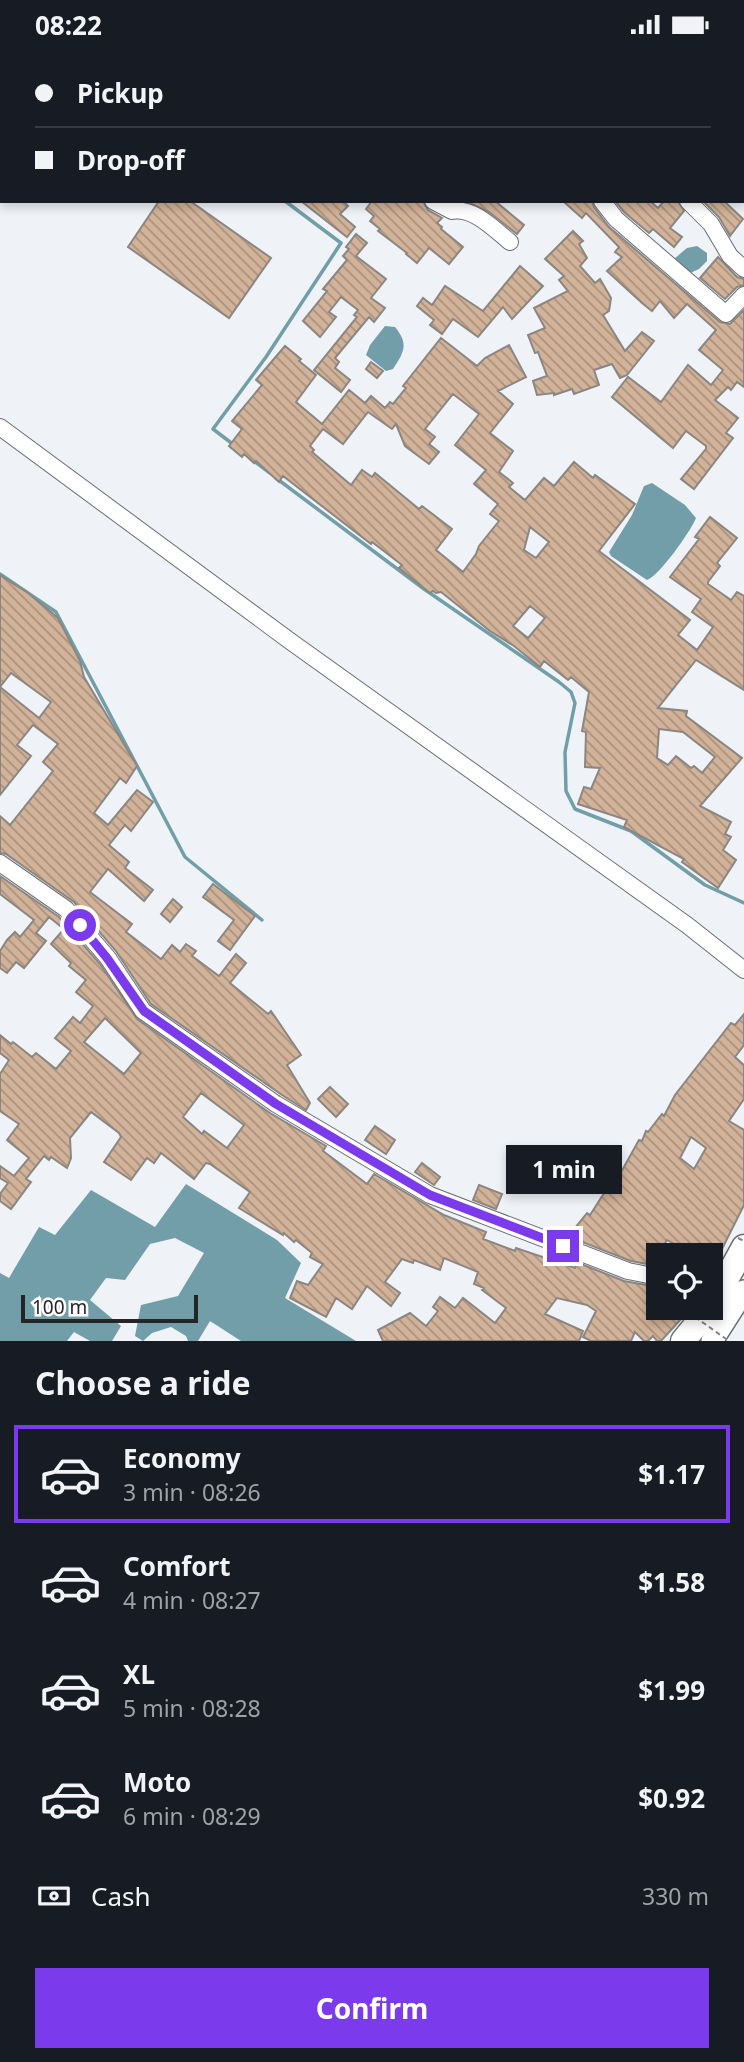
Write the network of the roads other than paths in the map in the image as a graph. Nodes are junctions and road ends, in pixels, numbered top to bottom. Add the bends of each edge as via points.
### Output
1 (437, 203) edge
2 (604, 203) edge
3 (690, 203) edge
4 (510, 242) dead end
5 (744, 269) edge
6 (744, 295) edge
7 (0, 427) edge
8 (0, 863) edge
9 (744, 970) edge
10 (742, 1240) edge
11 (723, 1271) edge
12 (646, 1275) edge
13 (744, 1275) edge
14 (744, 1291) edge
15 (692, 1320) edge
16 (672, 1341) edge
17 (683, 1341) edge
18 (702, 1341) edge
19 (712, 1341) edge

1 - 4 street via 468,212
2 - 6 street via 726,314
3 - 5 street
7 - 9 street
8 - 12 street via 66,909 144,1011 276,1104 430,1195
10 - 11 main road
10 - 17 highway via 711,1307
13 - 18 highway
14 - 19 main road
15 - 16 main road

